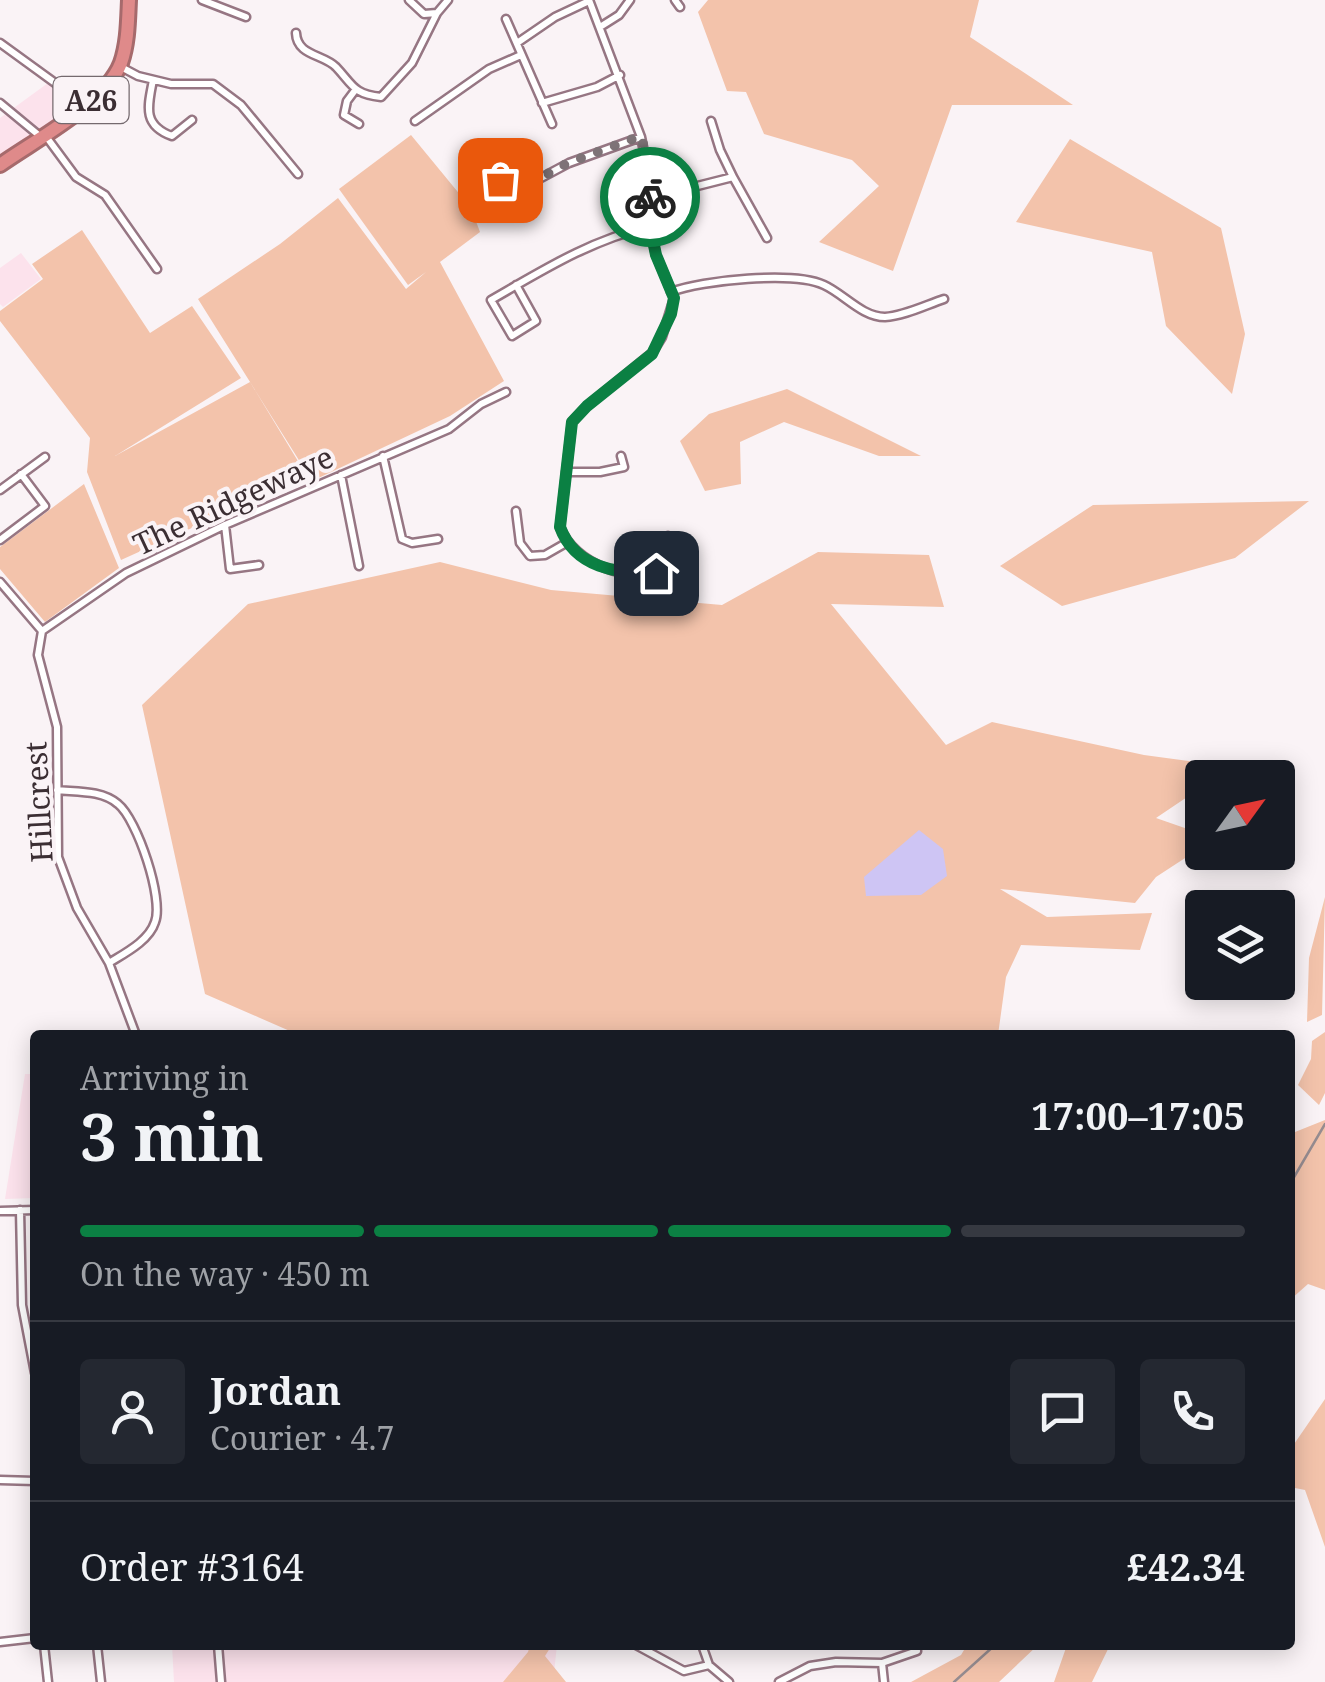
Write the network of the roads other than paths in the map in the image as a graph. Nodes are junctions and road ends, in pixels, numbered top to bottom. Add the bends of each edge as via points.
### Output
1 (128, 0) edge
2 (202, 0) edge
3 (410, 0) edge
4 (448, 0) edge
5 (589, 0) edge
6 (630, 0) edge
7 (436, 12) junction
8 (246, 16) dead end
9 (506, 18) dead end
10 (600, 26) junction
11 (296, 34) dead end
12 (516, 43) junction
13 (0, 44) edge
14 (521, 55) junction
15 (120, 66) junction
16 (620, 75) junction
17 (154, 80) junction
18 (356, 90) junction
19 (0, 103) edge
20 (542, 104) junction
21 (85, 105) junction
22 (192, 120) dead end
23 (415, 121) dead end
24 (711, 121) dead end
25 (358, 124) dead end
26 (552, 124) dead end
27 (42, 135) junction
28 (641, 136) junction
29 (472, 146) dead end
30 (648, 163) junction
31 (0, 165) edge
32 (298, 174) dead end
33 (733, 177) junction
34 (611, 190) dead end
35 (650, 198) junction
36 (650, 226) junction
37 (766, 238) dead end
38 (158, 269) dead end
39 (516, 285) junction
40 (671, 292) junction
41 (944, 299) dead end
42 (506, 392) dead end
43 (383, 456) junction
44 (621, 456) dead end
45 (45, 457) dead end
46 (566, 472) junction
47 (21, 474) junction
48 (341, 474) junction
49 (0, 490) edge
50 (516, 511) dead end
51 (517, 520) junction
52 (505, 522) dead end
53 (225, 525) junction
54 (668, 536) dead end
55 (438, 539) dead end
56 (0, 540) edge
57 (566, 543) junction
58 (258, 564) dead end
59 (359, 566) dead end
60 (0, 582) edge
61 (42, 631) junction
62 (57, 790) junction
63 (109, 963) junction
64 (134, 1030) edge
65 (20, 1210) junction
66 (30, 1210) edge
67 (0, 1211) edge
68 (30, 1283) edge
69 (21, 1284) junction
70 (30, 1338) edge
71 (0, 1480) edge
72 (30, 1481) edge
73 (30, 1639) edge
74 (0, 1642) edge
75 (45, 1650) edge
76 (98, 1650) edge
77 (218, 1650) edge
78 (645, 1650) edge
79 (704, 1650) edge
80 (916, 1651) dead end
81 (882, 1663) junction
82 (710, 1665) junction
83 (48, 1682) edge
84 (101, 1682) edge
85 (221, 1682) edge
86 (729, 1682) edge
87 (779, 1682) edge
88 (884, 1682) edge

1 - 15 highway, A26
2 - 8 street
3 - 7 street via 424,14
4 - 7 street
5 - 10 street
5 - 12 street
6 - 10 street
7 - 18 street via 412,63 390,89 382,96
9 - 12 street
10 - 16 street
11 - 18 street via 301,48 335,66
12 - 14 street
13 - 21 street
14 - 20 street
14 - 23 street via 489,69
15 - 17 street
15 - 21 highway, A26
16 - 20 street
16 - 28 street
17 - 22 street via 150,124 172,136
17 - 32 street via 213,84 241,105
18 - 25 street via 344,115
19 - 27 street
20 - 26 street
21 - 27 highway, A26
24 - 33 street
27 - 31 highway, A26
27 - 38 street via 76,176 105,195
28 - 29 street via 515,188
28 - 30 street
30 - 34 street via 623,171
30 - 35 street
33 - 35 street
33 - 37 street
35 - 36 street
36 - 39 street via 604,238
36 - 40 street
39 - 39 street via 491,300 512,336 536,321
40 - 41 street via 696,282 797,279 823,284 883,317
40 - 46 street via 671,314 652,354 577,414
42 - 43 street, The Ridgewaye via 449,429
43 - 48 street, The Ridgewaye
43 - 55 street via 402,540
44 - 46 street via 624,466
45 - 47 street
46 - 57 street via 560,513
47 - 49 street
47 - 56 street via 44,506
48 - 53 street, The Ridgewaye
48 - 59 street
50 - 51 street
51 - 52 street
51 - 57 street via 530,556 545,556
53 - 58 street via 230,569
53 - 61 street, The Ridgewaye via 126,573
54 - 57 street via 677,541 656,573 597,566
60 - 61 street
61 - 62 street, Hillcrest via 38,655 57,727
62 - 63 street, Hillcrest via 58,858
62 - 63 street via 94,793 119,804 137,832 158,900 155,923 134,948
63 - 64 street, Hillcrest
65 - 66 street
65 - 67 street
65 - 69 street
68 - 69 street
69 - 70 street
71 - 72 street
73 - 74 street
75 - 83 street
76 - 84 street
77 - 85 street
78 - 82 street via 684,1671
79 - 82 street
80 - 81 street
81 - 87 street via 818,1665
81 - 88 street
82 - 86 street

